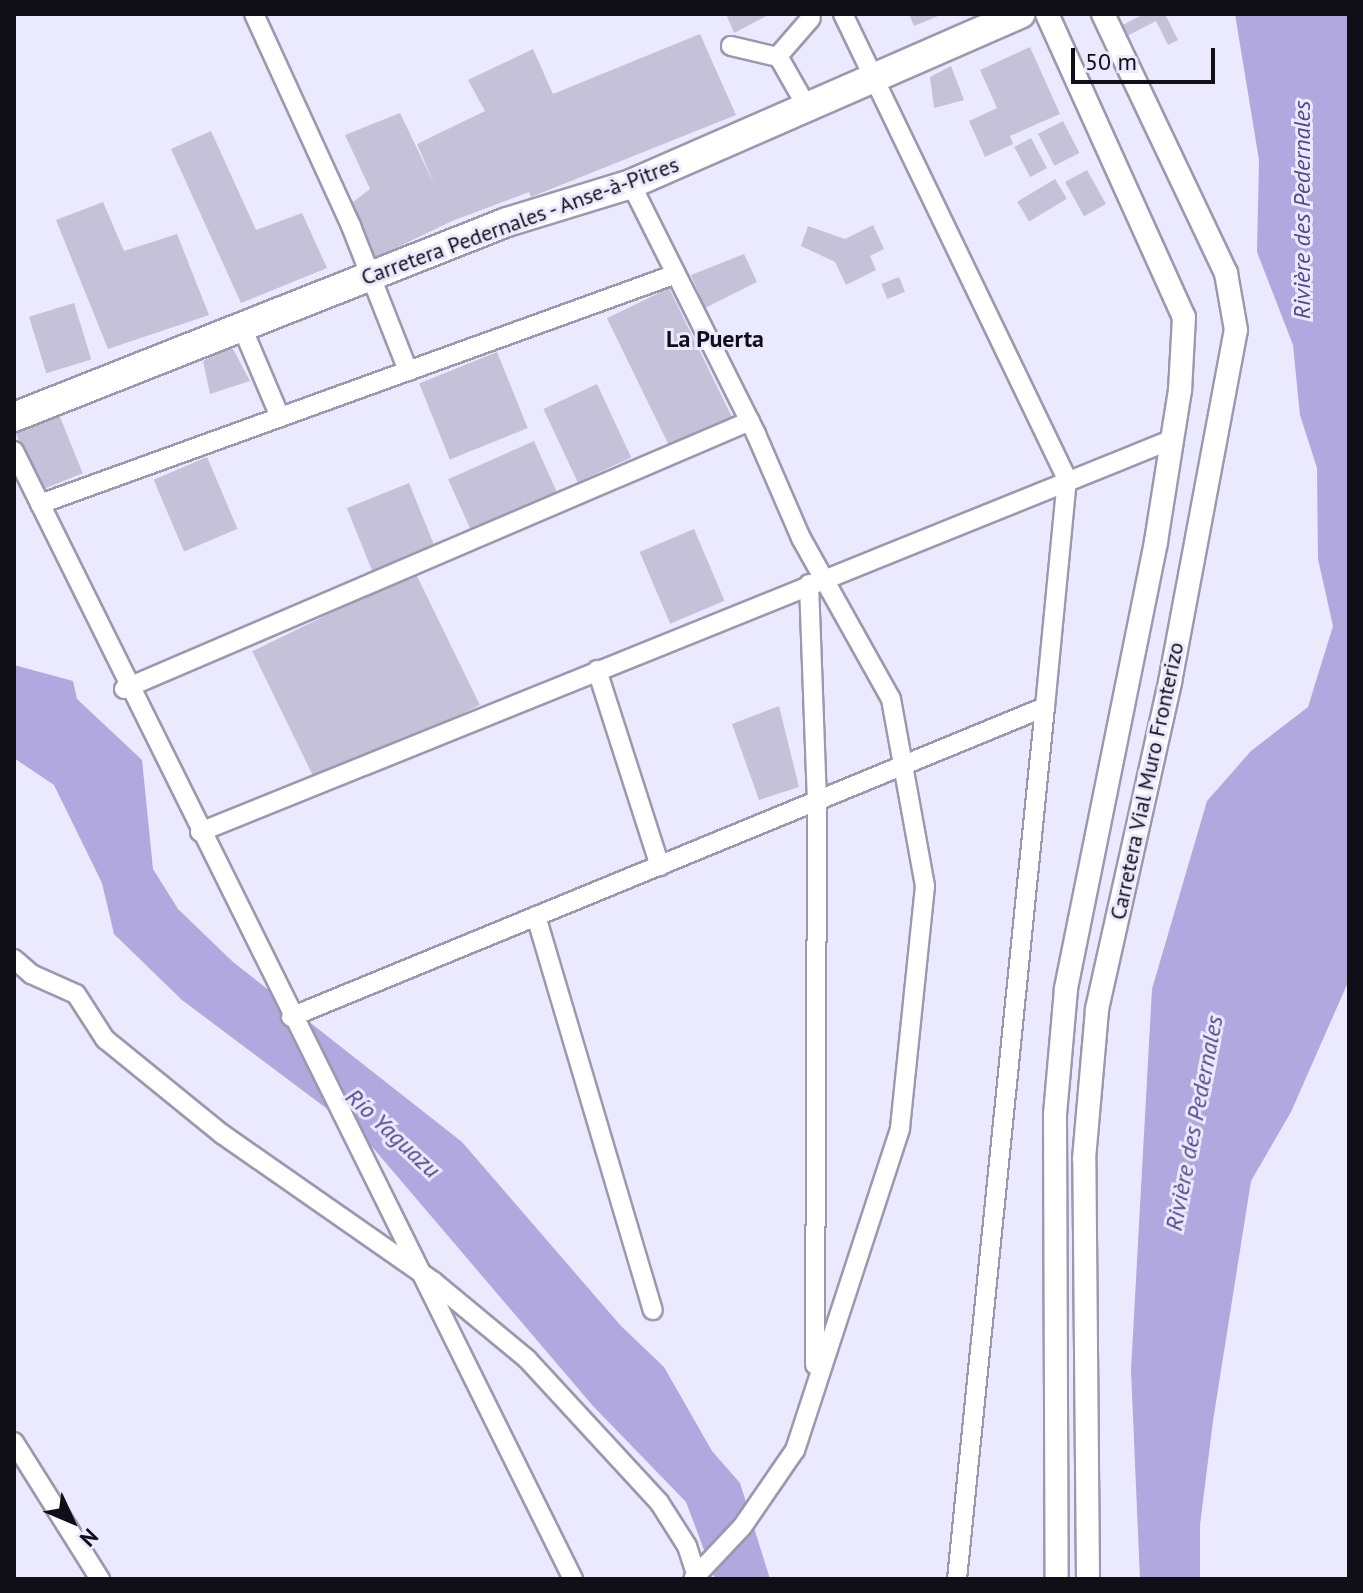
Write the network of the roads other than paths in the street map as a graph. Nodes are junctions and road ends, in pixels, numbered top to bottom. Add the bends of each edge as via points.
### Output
1 (254, 14) edge
2 (843, 14) edge
3 (1020, 14) edge
4 (1047, 14) edge
5 (1103, 14) edge
6 (811, 18) dead end
7 (731, 46) dead end
8 (778, 57) junction
9 (871, 78) junction
10 (807, 107) junction
11 (631, 184) junction
12 (676, 274) junction
13 (242, 327) junction
14 (408, 371) junction
15 (14, 417) edge
16 (280, 417) junction
17 (750, 421) junction
18 (1173, 439) junction
19 (14, 451) edge
20 (1067, 479) junction
21 (40, 504) junction
22 (818, 581) junction
23 (597, 670) junction
24 (124, 689) dead end
25 (1045, 707) junction
26 (901, 766) junction
27 (817, 803) junction
28 (200, 832) junction
29 (660, 866) junction
30 (536, 916) junction
31 (14, 959) edge
32 (291, 1017) junction
33 (653, 1310) dead end
34 (815, 1385) junction
35 (14, 1442) edge
36 (696, 1577) edge
37 (100, 1579) edge
38 (573, 1579) edge
39 (957, 1579) edge
40 (1057, 1579) edge
41 (1088, 1579) edge

1 - 14 street via 351,226
2 - 9 street
3 - 9 main road, Carretera Pedernales - Anse-à-Pitres
4 - 18 street, Carretera Vial Muro Fronterizo via 1184,317
5 - 41 street, Carretera Vial Muro Fronterizo via 1226,273 1236,330 1170,682 1097,1009 1084,1159
6 - 8 street
7 - 8 street
8 - 10 street
9 - 10 main road, Carretera Pedernales - Anse-à-Pitres
9 - 20 street
10 - 11 main road, Carretera Pedernales - Anse-à-Pitres
11 - 12 street
11 - 13 main road, Carretera Pedernales - Anse-à-Pitres via 507,222
12 - 14 street
12 - 17 street
13 - 15 main road, Carretera Pedernales - Anse-à-Pitres
13 - 16 street
14 - 16 street
16 - 21 street
17 - 22 street
17 - 24 street
18 - 20 street
18 - 40 street, Carretera Vial Muro Fronterizo via 1066,989 1055,1114
19 - 21 street
20 - 22 street
20 - 25 street
21 - 28 street
22 - 23 street
22 - 26 street via 891,699
22 - 27 street
23 - 28 street
23 - 29 street
25 - 26 street
25 - 39 street
26 - 27 street
26 - 34 street via 925,886 900,1129
27 - 29 street
27 - 34 street
28 - 32 street
29 - 30 street
30 - 32 street
30 - 33 street
31 - 36 street via 31,974 76,994 105,1039 222,1134 434,1282 527,1359 659,1502 687,1546
32 - 38 street
34 - 36 street via 795,1450 742,1527
35 - 37 street

